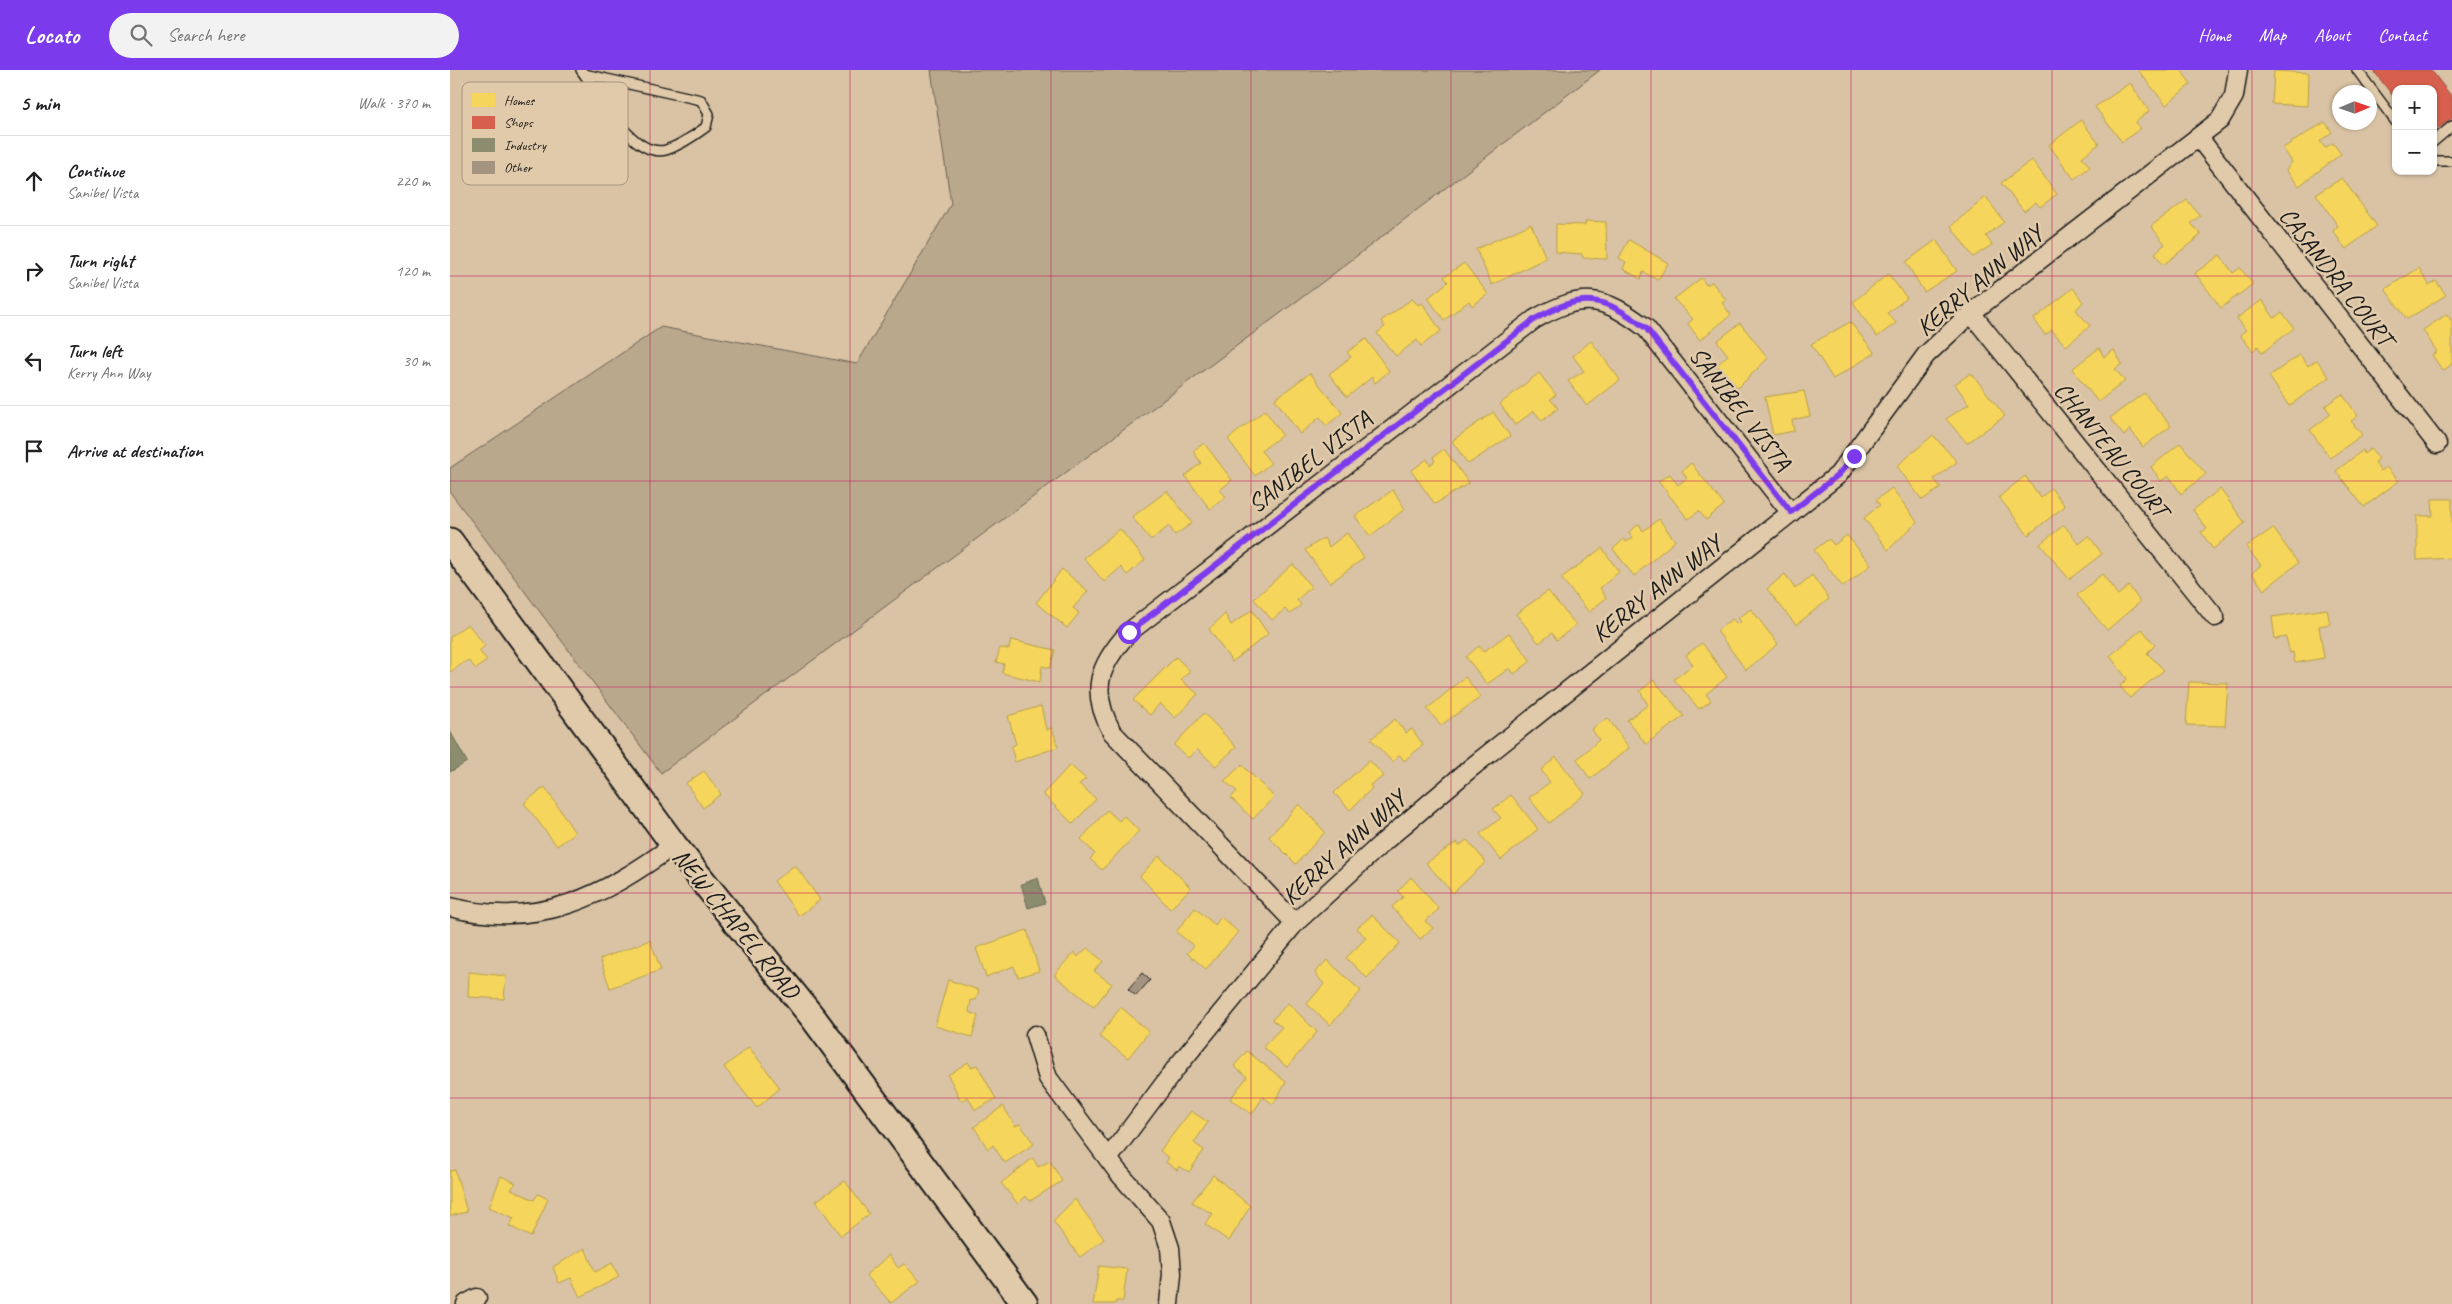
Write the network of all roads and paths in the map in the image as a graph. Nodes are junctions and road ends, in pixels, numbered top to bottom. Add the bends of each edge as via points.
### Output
1 (2238, 70) edge
2 (2357, 70) edge
3 (582, 72) edge
4 (624, 82) edge
5 (628, 83) edge
6 (2392, 117) edge
7 (2452, 126) edge
8 (628, 135) edge
9 (2199, 138) junction
10 (2437, 139) edge
11 (2437, 161) edge
12 (2452, 161) edge
13 (1971, 313) junction
14 (2437, 444) dead end
15 (1791, 512) junction
16 (450, 541) edge
17 (2215, 617) dead end
18 (674, 845) junction
19 (450, 908) edge
20 (1295, 923) junction
21 (1035, 1035) dead end
22 (1108, 1158) junction
23 (1025, 1304) edge
24 (1169, 1304) edge

1 - 9 street, KERRY ANN WAY via 2234,96 2220,120
2 - 6 lane
3 - 4 lane
5 - 8 lane via 701,100 709,114 706,127 690,139 664,150 644,146
7 - 10 lane
9 - 13 street, KERRY ANN WAY
9 - 14 street, CASANDRA COURT
11 - 12 lane
13 - 15 street, KERRY ANN WAY via 1926,355 1838,475
13 - 17 street, CHANTEAU COURT
15 - 20 street, KERRY ANN WAY via 1472,766
15 - 20 street, SANIBEL VISTA via 1646,328 1621,309 1599,301 1576,300 1535,319 1129,632 1113,650 1102,670 1098,692 1102,714 1112,732
16 - 18 street, NEW CHAPEL ROAD
18 - 19 street via 611,885 564,907 500,915
18 - 23 street, NEW CHAPEL ROAD via 814,1019
20 - 22 street, KERRY ANN WAY via 1176,1068
21 - 22 street via 1048,1078
22 - 24 street via 1161,1221 1170,1248

